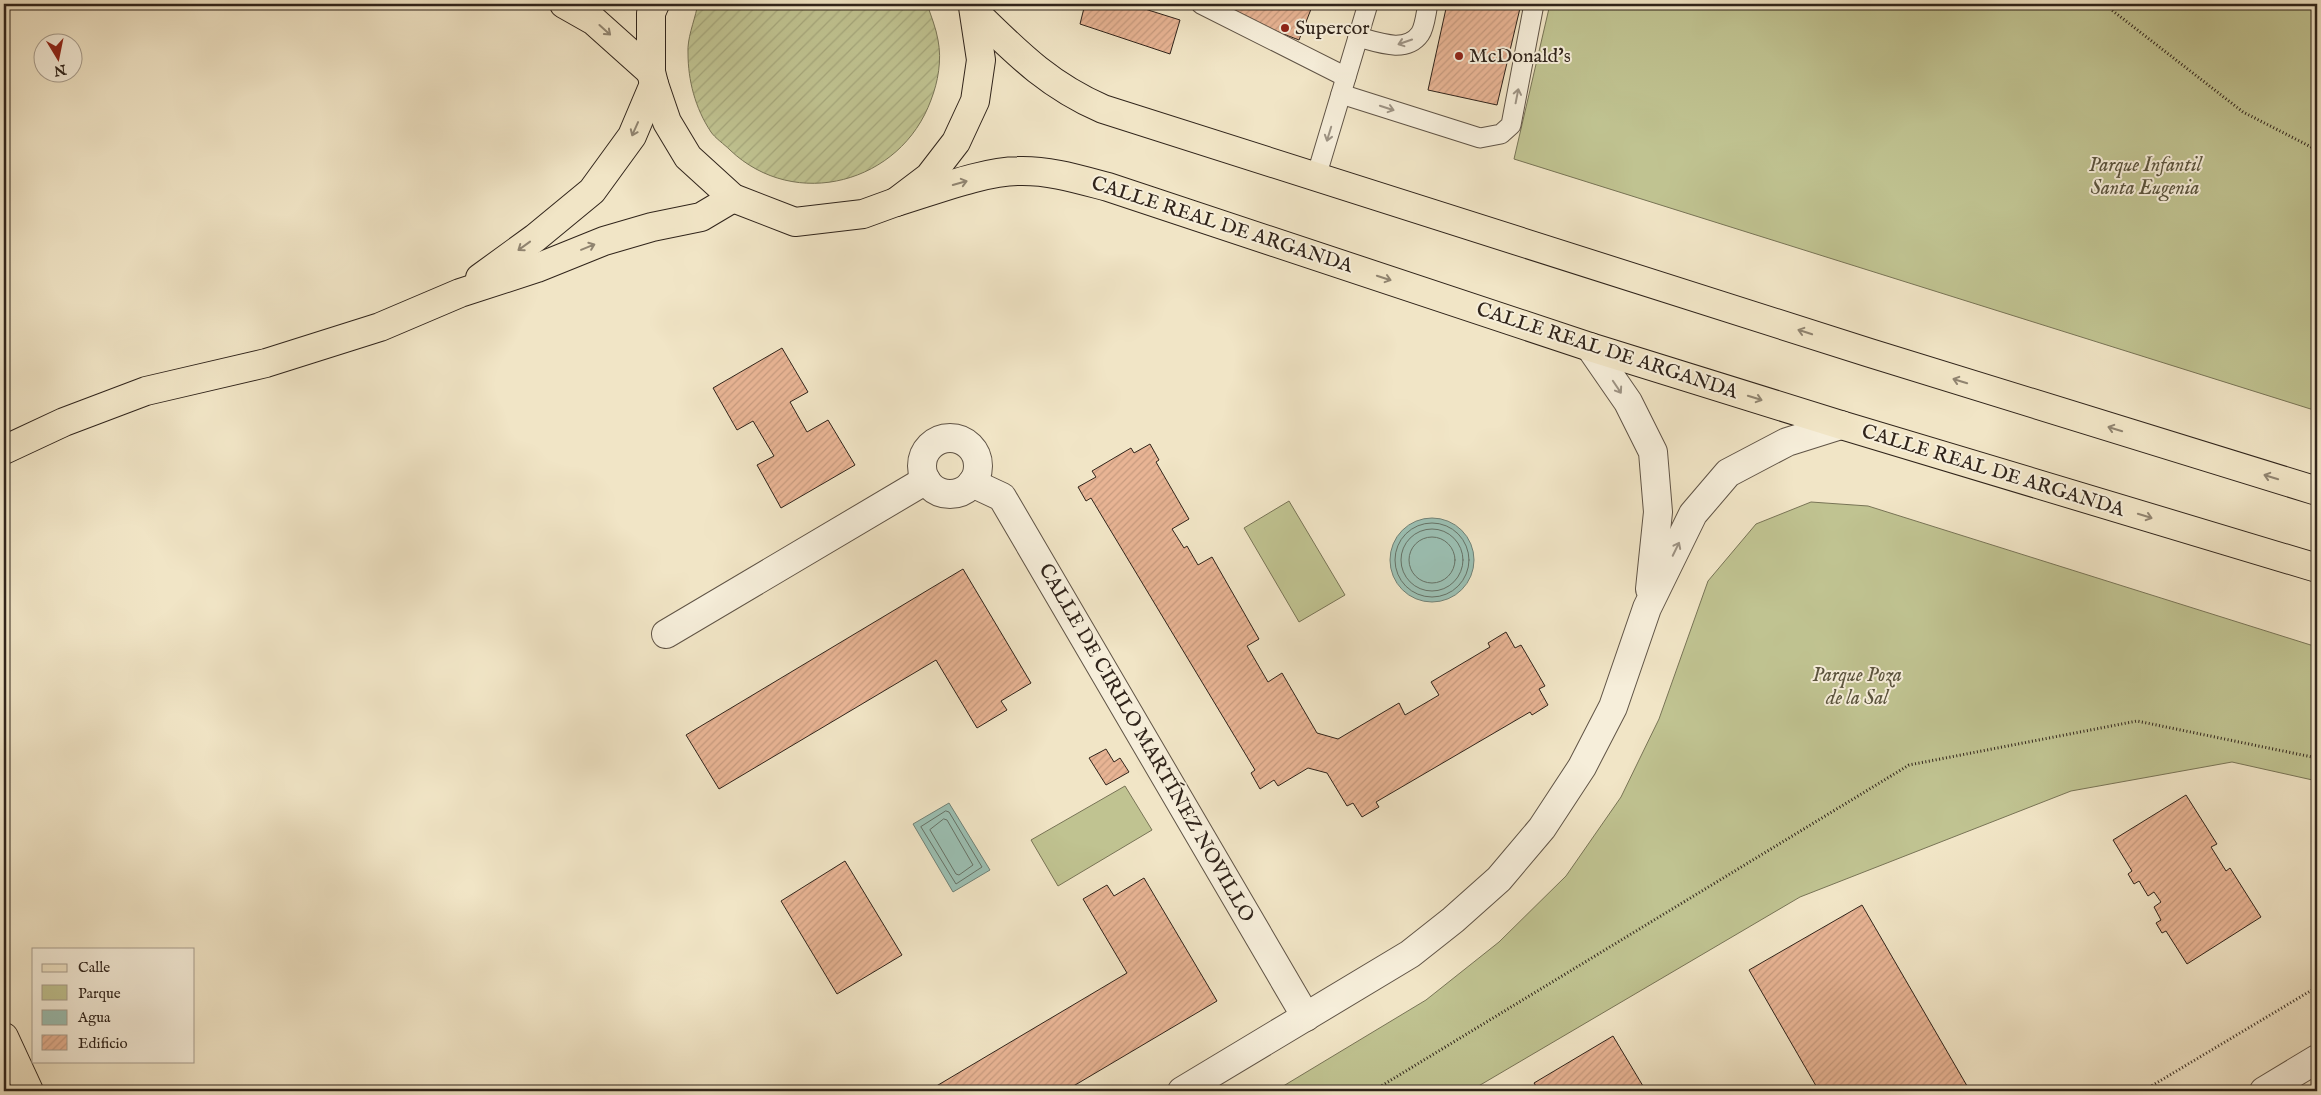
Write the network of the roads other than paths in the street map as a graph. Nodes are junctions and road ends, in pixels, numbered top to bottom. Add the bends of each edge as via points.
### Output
1 (564, 4) edge
2 (655, 4) edge
3 (1200, 4) edge
4 (1368, 4) edge
5 (1428, 4) edge
6 (1534, 4) edge
7 (973, 8) edge
8 (1358, 37) junction
9 (652, 78) junction
10 (1343, 85) junction
11 (1316, 177) junction
12 (733, 198) junction
13 (896, 202) junction
14 (460, 293) junction
15 (1590, 346) junction
16 (1841, 425) junction
17 (4, 450) edge
18 (926, 480) junction
19 (972, 483) junction
20 (2317, 491) edge
21 (2317, 568) edge
22 (1647, 608) junction
23 (666, 634) dead end
24 (1306, 1016) junction
25 (4, 1037) edge
26 (2317, 1059) edge
27 (4, 1077) edge
28 (13, 1091) edge
29 (29, 1091) edge
30 (1182, 1091) edge
31 (2264, 1091) edge

1 -> 9 main road via 594,21
2 - 9 main road via 651,13
3 - 10 lane
4 - 8 lane
5 -> 8 lane via 1420,34 1410,42 1393,46
10 -> 6 lane via 1480,138 1501,134 1511,125
7 - 11 main road via 1021,57 1075,97 1121,115
7 - 13 main road via 981,60 974,101 956,142 930,177
8 - 10 lane
9 - 12 main road via 667,122 688,157
9 -> 14 main road via 632,136 592,192
10 -> 11 lane
20 -> 11 main road
12 - 13 main road via 795,222 862,214
14 -> 12 main road via 537,268 604,241 701,216
13 -> 15 main road, CALLE REAL DE ARGANDA via 1016,170 1051,172 1125,192
14 - 17 main road via 371,330 266,362 146,391 64,422
15 -> 16 main road, CALLE REAL DE ARGANDA
15 -> 22 street via 1628,402 1653,452 1658,512
16 -> 21 main road, CALLE REAL DE ARGANDA
22 -> 16 street via 1693,514 1728,473 1787,442
18 - 19 street via 939,492 948,494 957,493
18 - 19 street via 922,471 925,453 930,446 947,438 965,442 976,456 978,465
18 - 23 street
19 - 24 street, CALLE DE CIRILO MARTÍNEZ NOVILLO via 1002,497
22 - 24 street via 1613,707 1582,767 1542,828 1499,879 1453,920 1410,954
24 - 30 street
25 - 29 main road
26 - 31 street
27 - 28 main road

